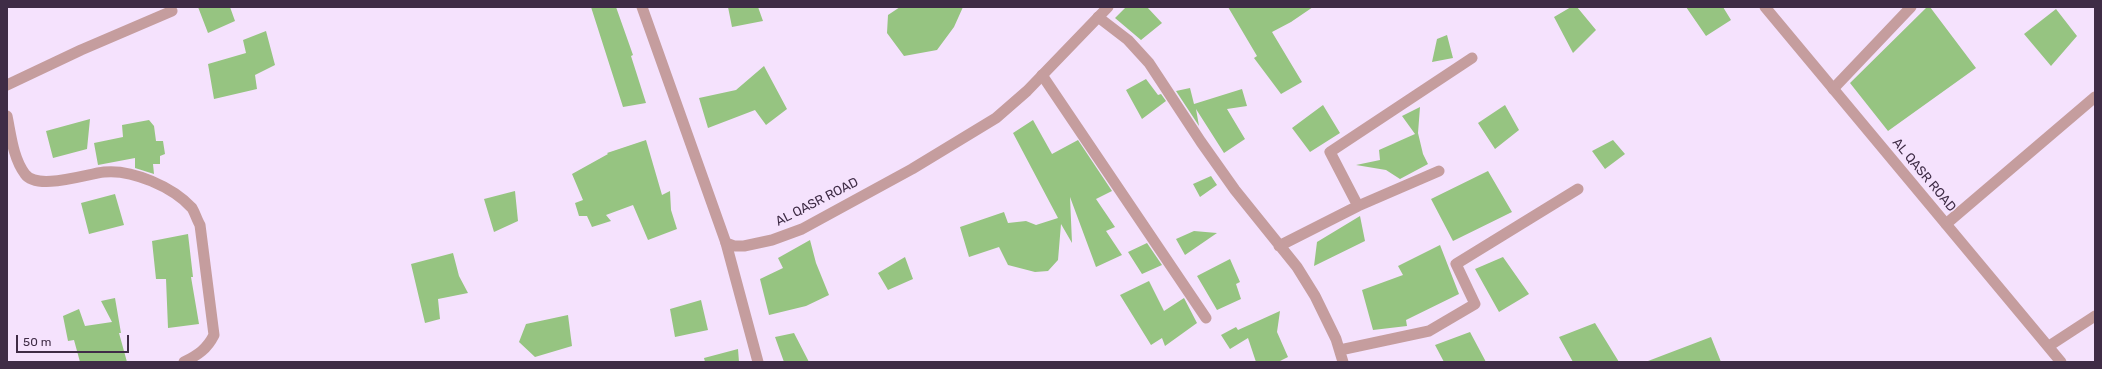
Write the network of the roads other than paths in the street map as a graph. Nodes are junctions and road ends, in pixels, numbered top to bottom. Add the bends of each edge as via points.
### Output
1 (642, 7) edge
2 (1108, 7) edge
3 (1765, 7) edge
4 (1911, 7) edge
5 (172, 11) dead end
6 (1098, 18) junction
7 (1472, 58) dead end
8 (1042, 75) junction
9 (7, 85) edge
10 (1833, 89) junction
11 (2095, 97) edge
12 (7, 116) edge
13 (1439, 171) dead end
14 (1578, 189) dead end
15 (1358, 206) junction
16 (1946, 224) junction
17 (726, 243) junction
18 (1279, 246) junction
19 (2095, 316) edge
20 (1206, 318) dead end
21 (2049, 346) junction
22 (1340, 350) junction
23 (184, 362) edge
24 (758, 362) edge
25 (1343, 362) edge
26 (2061, 362) edge

1 - 17 street
2 - 6 street, AL QASR ROAD
3 - 10 street, AL QASR ROAD
4 - 10 street
5 - 9 street
6 - 8 street, AL QASR ROAD
6 - 18 street via 1128,40 1149,63 1200,142
7 - 15 street via 1330,152
8 - 17 street, AL QASR ROAD via 996,118 912,169 802,229 772,240 744,246
8 - 20 street
10 - 16 street, AL QASR ROAD
11 - 16 street
12 - 23 street via 15,154 25,175 39,182 59,181 105,172 126,173 160,186 192,209 200,225 214,335 209,345
13 - 15 street
14 - 22 street via 1456,264 1475,304 1428,331
15 - 18 street
16 - 21 street, AL QASR ROAD
17 - 24 street
18 - 22 street via 1297,267 1315,296
19 - 21 street
21 - 26 street, AL QASR ROAD
22 - 25 street

